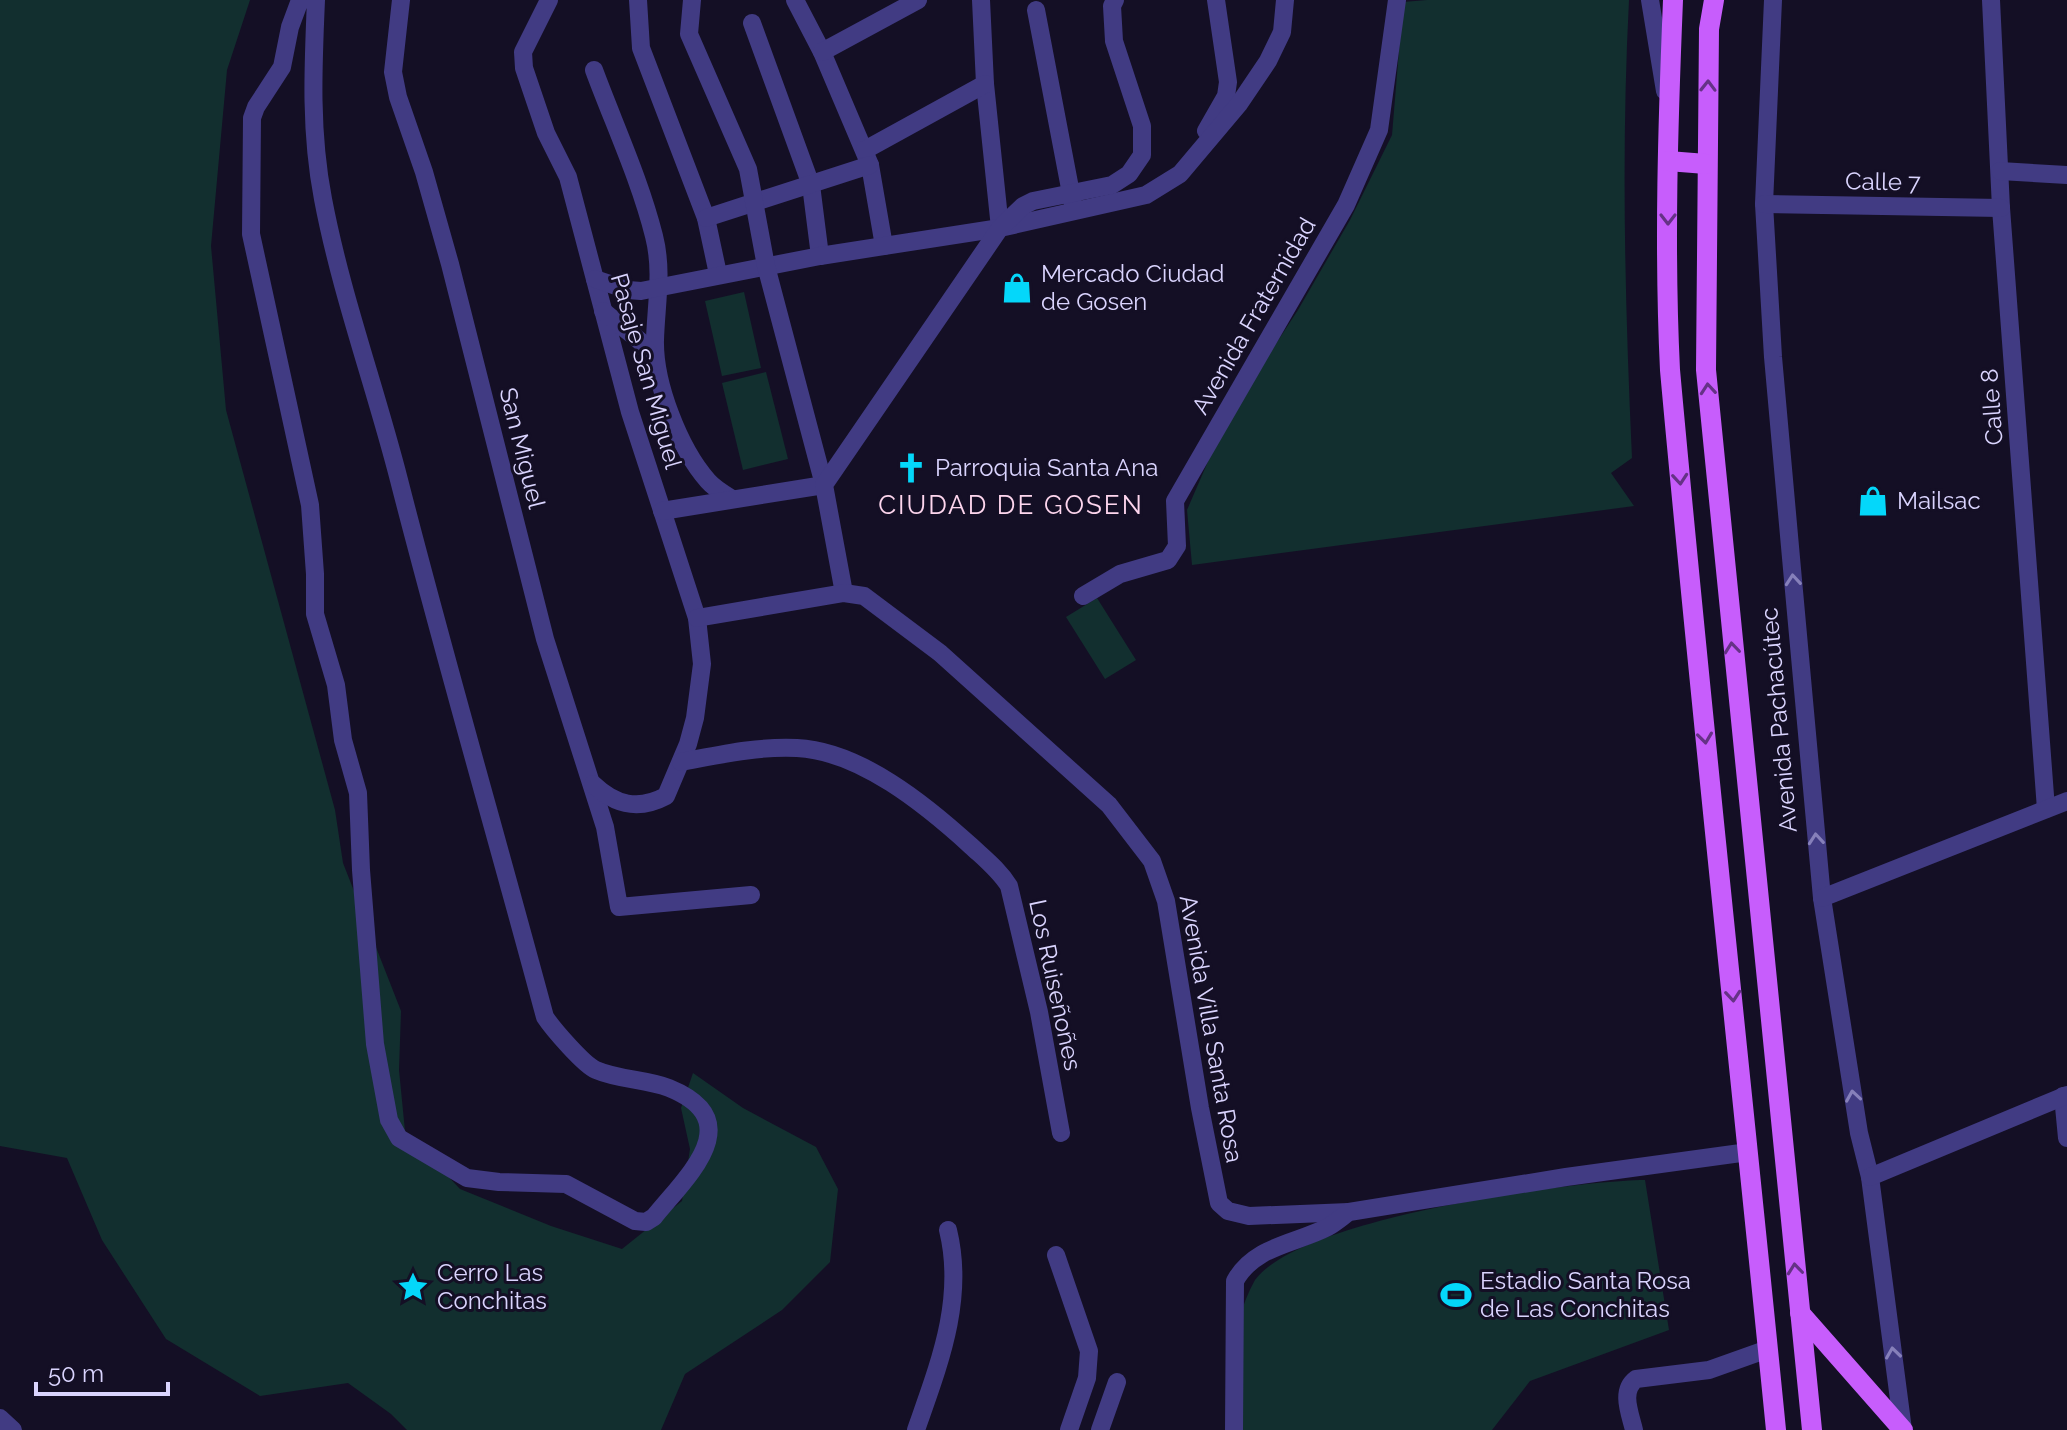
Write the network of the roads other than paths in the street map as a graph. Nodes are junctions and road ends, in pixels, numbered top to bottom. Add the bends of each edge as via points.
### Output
1 (300, 0) edge
2 (316, 0) edge
3 (401, 0) edge
4 (638, 0) edge
5 (692, 0) edge
6 (795, 0) edge
7 (918, 0) edge
8 (981, 0) edge
9 (1115, 0) edge
10 (1216, 0) edge
11 (1285, 0) edge
12 (1397, 0) edge
13 (1650, 0) edge
14 (1673, 0) edge
15 (1714, 0) edge
16 (1773, 0) edge
17 (1991, 0) edge
18 (543, 5) edge
19 (1036, 10) dead end
20 (752, 23) dead end
21 (822, 52) junction
22 (594, 70) dead end
23 (985, 84) junction
24 (1668, 113) junction
25 (1194, 155) junction
26 (868, 158) junction
27 (1668, 161) junction
28 (1706, 164) junction
29 (2000, 171) junction
30 (2067, 175) edge
31 (811, 185) junction
32 (755, 202) junction
33 (1073, 202) junction
34 (1764, 204) junction
35 (2001, 208) junction
36 (706, 218) junction
37 (1000, 228) junction
38 (884, 246) junction
39 (820, 256) junction
40 (766, 266) junction
41 (718, 274) junction
42 (595, 279) junction
43 (660, 285) junction
44 (603, 311) junction
45 (657, 364) junction
46 (824, 485) junction
47 (732, 499) junction
48 (662, 511) junction
49 (844, 593) junction
50 (1083, 596) dead end
51 (697, 618) junction
52 (681, 762) junction
53 (590, 782) junction
54 (2067, 801) edge
55 (2046, 809) junction
56 (751, 895) dead end
57 (1822, 898) junction
58 (2065, 1095) edge
59 (1061, 1133) dead end
60 (2067, 1138) edge
61 (1748, 1152) junction
62 (1870, 1177) junction
63 (1349, 1212) junction
64 (948, 1230) dead end
65 (1056, 1255) dead end
66 (1800, 1313) junction
67 (1768, 1349) junction
68 (1117, 1382) dead end
69 (0, 1418) edge
70 (13, 1430) edge
71 (916, 1430) edge
72 (1069, 1430) edge
73 (1100, 1430) edge
74 (1234, 1430) edge
75 (1634, 1430) edge
76 (1776, 1430) edge
77 (1812, 1430) edge
78 (1903, 1430) edge

1 - 2 street via 282,67 252,118 251,234 310,505 315,614 358,793 375,1044 389,1120 399,1138 467,1178 566,1184 646,1222 704,1155 707,1118 700,1105 668,1088 594,1070 545,1017 323,198 311,94
3 - 53 street, San Miguel via 396,86 450,264 545,639
4 - 36 street via 641,48
5 - 32 street via 689,34 748,169
6 - 21 street
7 - 21 street
8 - 23 street
9 - 33 street via 1114,41 1142,126 1142,155 1129,174
10 - 25 street via 1228,82 1226,96
11 - 25 street via 1282,32 1268,61
12 - 50 street, Avenida Fraternidad via 1379,130 1346,205 1175,501 1177,546 1168,560 1120,574
13 - 24 street
14 - 24 main road
28 -> 15 main road, Avenida Pachacútec
16 - 34 street, Avenida Pachacútec
17 - 29 street, Calle 8
18 - 42 street, Pasaje San Miguel via 523,52 524,68 568,177
19 - 33 street
20 - 31 street
21 - 26 street
22 - 43 street via 655,239
23 - 26 street
23 - 37 street
24 - 27 main road
25 - 33 street via 1180,174 1146,195
26 - 31 street
26 - 38 street
27 - 28 main road
27 -> 61 main road via 1670,370
66 -> 28 main road, Avenida Pachacútec via 1706,370
29 - 30 street
29 - 35 street, Calle 8
31 - 32 street
31 - 39 street
32 - 36 street
32 - 40 street
33 - 37 street
34 - 35 street, Calle 7
57 -> 34 street, Avenida Pachacútec
35 - 55 street, Calle 8
36 - 41 street
37 - 38 street
37 - 46 street
38 - 39 street
39 - 40 street
40 - 41 street
40 - 46 street
41 - 43 street
42 - 43 street via 628,290
42 - 44 street, Pasaje San Miguel
43 - 45 street
44 - 45 street via 640,341
44 - 48 street, Pasaje San Miguel
45 - 47 street via 689,453 710,484
46 - 47 street
46 - 49 street
47 - 48 street
48 - 51 street, Pasaje San Miguel
49 - 51 street
49 - 63 street, Avenida Villa Santa Rosa via 864,596 940,653 1109,805 1152,861 1166,901 1219,1203 1249,1216
51 - 52 street, Pasaje San Miguel via 702,664 695,718
52 - 53 street, Pasaje San Miguel via 666,796 645,805 607,797
52 - 59 street, Los Ruiseñoñes via 748,750 798,748 835,755 891,783 1002,874 1039,1012
53 - 56 street, San Miguel via 605,827 619,907
54 - 55 street
55 - 57 street
62 -> 57 street, Avenida Pachacútec
58 - 60 street
58 - 62 street
61 - 63 street
61 - 67 main road
78 -> 62 street, Avenida Pachacútec
63 - 74 street via 1329,1226 1263,1252 1235,1281
64 - 71 street via 954,1254 953,1304 946,1346
65 - 72 street via 1089,1351 1087,1378
66 - 77 main road, Avenida Pachacútec
66 - 78 main road
67 - 75 street via 1709,1370 1636,1379 1626,1392
67 - 76 main road
68 - 73 street
69 - 70 street

